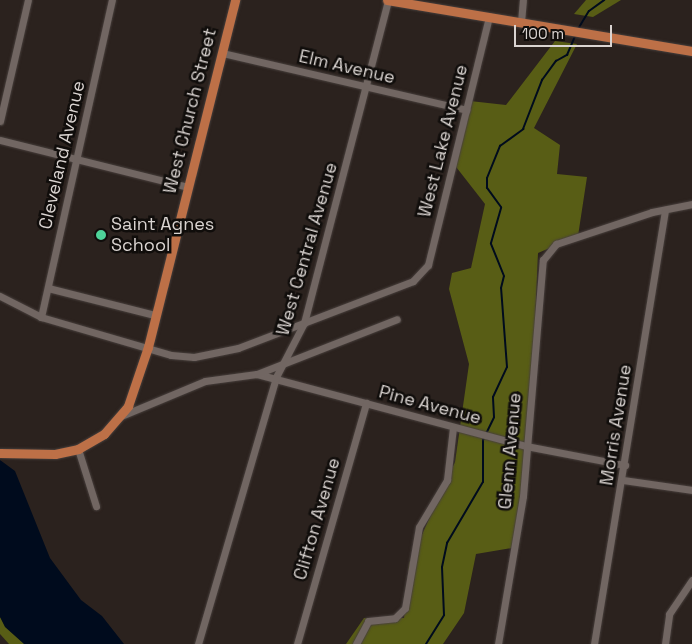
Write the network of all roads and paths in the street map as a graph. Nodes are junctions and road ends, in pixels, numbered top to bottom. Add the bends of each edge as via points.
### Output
1 (28, 0) edge
2 (112, 0) edge
3 (236, 0) edge
4 (387, 0) edge
5 (523, 0) edge
6 (489, 16) junction
7 (521, 22) junction
8 (692, 51) edge
9 (222, 53) junction
10 (366, 87) junction
11 (466, 110) junction
12 (0, 121) edge
13 (0, 140) edge
14 (77, 159) junction
15 (188, 187) junction
16 (692, 204) edge
17 (664, 210) junction
18 (48, 288) junction
19 (0, 296) edge
20 (155, 315) junction
21 (41, 317) junction
22 (397, 319) dead end
23 (304, 323) junction
24 (148, 346) junction
25 (286, 363) junction
26 (258, 374) junction
27 (276, 377) junction
28 (366, 402) junction
29 (120, 416) junction
30 (453, 427) junction
31 (526, 446) junction
32 (78, 448) junction
33 (2, 453) edge
34 (625, 465) junction
35 (623, 480) junction
36 (692, 490) edge
37 (96, 506) dead end
38 (692, 580) edge
39 (198, 644) edge
40 (297, 644) edge
41 (356, 644) edge
42 (498, 644) edge
43 (594, 644) edge
44 (664, 644) edge

1 - 12 street
2 - 14 street, Cleveland Avenue
3 - 9 main road, West Church Street
4 - 6 main road
4 - 10 street, West Central Avenue
5 - 7 street
6 - 7 main road
6 - 11 street, West Lake Avenue
7 - 8 main road
9 - 10 street, Elm Avenue
9 - 15 main road, West Church Street
10 - 11 street, Elm Avenue
10 - 23 street, West Central Avenue
11 - 23 street, West Lake Avenue via 423,272 400,287
13 - 14 street
14 - 15 street
14 - 18 street, Cleveland Avenue
15 - 20 main road, West Church Street
16 - 17 street
17 - 31 street, Glenn Avenue via 556,244 543,260
17 - 34 street, Morris Avenue
18 - 20 street
18 - 21 street, Cleveland Avenue
19 - 21 street
20 - 24 main road, West Church Street
21 - 24 street
22 - 25 street
23 - 24 street via 214,354 171,355
23 - 25 street, West Central Avenue
24 - 29 main road, West Church Street via 135,391
25 - 26 street
25 - 27 street, West Central Avenue
26 - 27 street, Pine Avenue
26 - 29 street via 205,380
27 - 28 street, Pine Avenue
27 - 39 street, West Central Avenue
28 - 30 street, Pine Avenue
28 - 40 street, Clifton Avenue
29 - 32 main road, West Church Street via 104,434
30 - 31 street, Pine Avenue
30 - 41 street via 447,480 419,527 405,608 395,618 368,621
31 - 34 street, Pine Avenue
31 - 42 street, Glenn Avenue
32 - 33 main road, West Church Street via 55,454
32 - 37 street
34 - 35 street, Morris Avenue
35 - 36 street
35 - 43 street, Morris Avenue
38 - 44 street via 669,614

